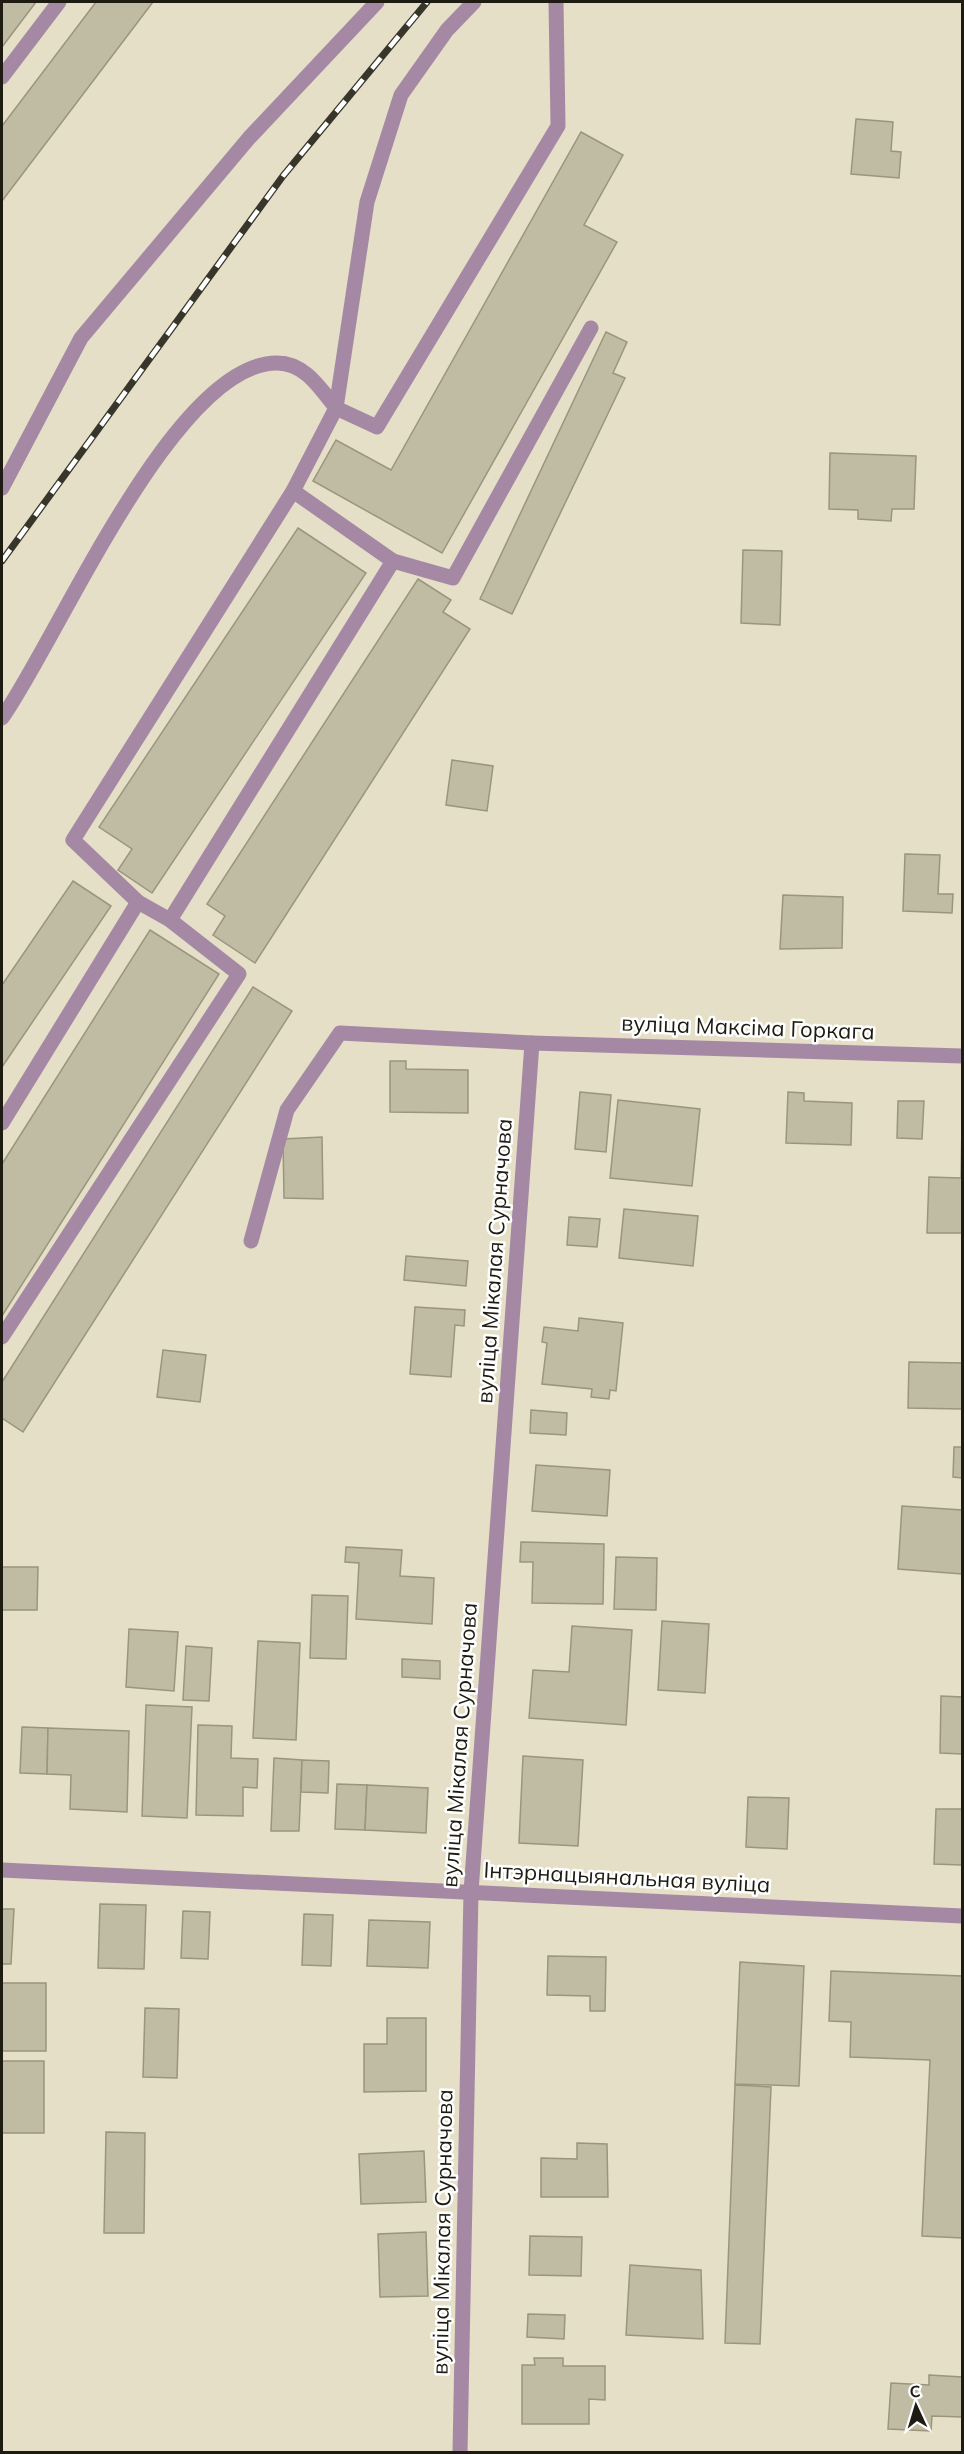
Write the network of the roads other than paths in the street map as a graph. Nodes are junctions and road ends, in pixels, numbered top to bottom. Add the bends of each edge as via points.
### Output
1 (58, 2) edge
2 (377, 2) edge
3 (474, 2) edge
4 (556, 2) edge
5 (2, 77) edge
6 (591, 328) dead end
7 (336, 408) junction
8 (2, 488) edge
9 (293, 491) junction
10 (393, 561) junction
11 (2, 718) edge
12 (138, 902) junction
13 (170, 920) junction
14 (532, 1043) junction
15 (963, 1056) edge
16 (2, 1124) edge
17 (251, 1241) dead end
18 (2, 1337) edge
19 (2, 1870) edge
20 (471, 1892) junction
21 (963, 1916) edge
22 (460, 2452) edge

1 - 5 street
2 - 8 street via 249,138 81,338
3 - 7 street via 447,30 401,95 367,202
4 - 7 street via 558,126 377,427
6 - 10 street via 453,578
7 - 9 street
7 - 11 street via 306,372 277,363 243,371 201,401 149,465
9 - 10 street
9 - 12 street via 73,840
10 - 13 street
12 - 13 street
12 - 16 street
13 - 18 street via 239,975
14 - 15 street, вуліца Максіма Горкага
14 - 17 street, вуліца Максіма Горкага via 340,1034 287,1110
14 - 20 street, вуліца Мікалая Сурначова
19 - 20 street, Інтэрнацыянальная вуліца
20 - 21 street, Інтэрнацыянальная вуліца
20 - 22 street, вуліца Мікалая Сурначова

